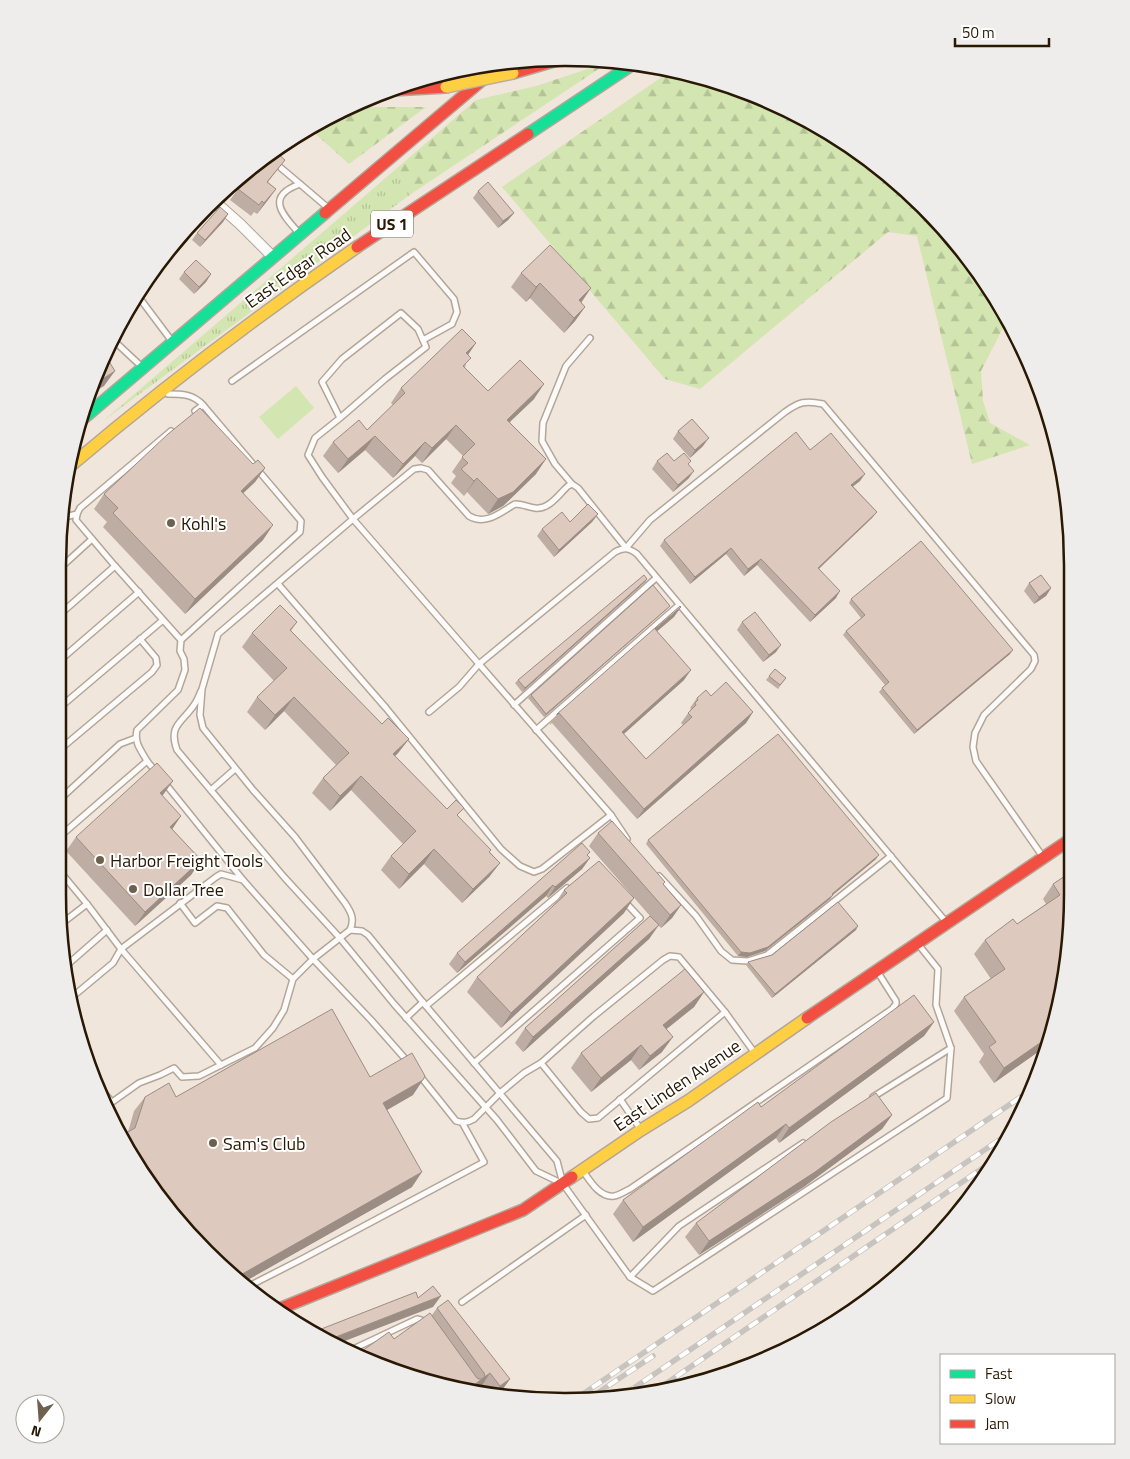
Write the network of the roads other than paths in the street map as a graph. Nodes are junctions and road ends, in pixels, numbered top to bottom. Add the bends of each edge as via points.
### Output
1 (534, 67) edge
2 (624, 70) edge
3 (490, 73) edge
4 (419, 89) edge
5 (281, 168) edge
6 (300, 184) junction
7 (219, 206) edge
8 (330, 209) junction
9 (301, 234) junction
10 (273, 257) junction
11 (142, 301) edge
12 (590, 338) dead end
13 (423, 340) junction
14 (172, 342) junction
15 (118, 344) edge
16 (143, 368) junction
17 (232, 381) dead end
18 (157, 394) junction
19 (203, 405) junction
20 (91, 412) edge
21 (188, 417) edge
22 (340, 418) junction
23 (174, 429) edge
24 (78, 460) edge
25 (572, 484) junction
26 (77, 514) junction
27 (69, 516) edge
28 (354, 519) junction
29 (92, 540) junction
30 (626, 548) junction
31 (66, 563) edge
32 (115, 566) junction
33 (656, 578) junction
34 (278, 584) junction
35 (139, 592) junction
36 (679, 605) junction
37 (66, 609) edge
38 (163, 620) junction
39 (140, 640) junction
40 (180, 640) junction
41 (66, 655) edge
42 (479, 664) junction
43 (202, 689) junction
44 (66, 702) edge
45 (514, 705) junction
46 (429, 712) dead end
47 (536, 730) junction
48 (136, 738) junction
49 (66, 744) edge
50 (147, 761) junction
51 (235, 769) junction
52 (211, 790) junction
53 (66, 794) edge
54 (611, 815) junction
55 (66, 831) edge
56 (630, 843) edge
57 (1064, 844) edge
58 (891, 856) junction
59 (1043, 858) junction
60 (653, 869) edge
61 (243, 880) junction
62 (66, 882) edge
63 (571, 884) edge
64 (623, 898) edge
65 (180, 903) junction
66 (87, 904) junction
67 (67, 920) edge
68 (948, 923) junction
69 (107, 930) junction
70 (350, 930) junction
71 (339, 937) junction
72 (918, 944) junction
73 (121, 949) junction
74 (313, 959) junction
75 (71, 961) edge
76 (877, 971) junction
77 (294, 980) junction
78 (77, 993) edge
79 (425, 1004) junction
80 (725, 1012) junction
81 (406, 1018) junction
82 (951, 1048) junction
83 (755, 1054) junction
84 (474, 1062) junction
85 (541, 1063) junction
86 (221, 1065) junction
87 (500, 1093) junction
88 (872, 1098) edge
89 (620, 1099) junction
90 (112, 1102) edge
91 (486, 1107) junction
92 (464, 1124) junction
93 (641, 1130) junction
94 (808, 1140) edge
95 (583, 1171) junction
96 (563, 1184) junction
97 (586, 1215) junction
98 (630, 1276) junction
99 (254, 1284) edge
100 (462, 1302) dead end
101 (285, 1307) edge
102 (427, 1327) edge
103 (357, 1347) edge

1 - 4 main road, bridge via 446,87
2 - 18 main road, East Edgar Road / US 1 via 340,259
3 - 8 main road, East Edgar Road
5 - 6 lane
6 - 8 lane
6 - 9 lane via 283,193 280,207
7 - 10 street
8 - 9 main road, East Edgar Road
9 - 10 main road, East Edgar Road
10 - 14 main road, East Edgar Road
11 - 14 lane
12 - 25 lane via 566,366 543,423 542,441
13 - 17 lane via 452,324 457,312 454,300 414,252
13 - 22 lane via 426,347
13 - 22 lane via 418,329 401,312 342,359 322,382
14 - 16 main road, East Edgar Road
15 - 16 lane
16 - 20 main road, East Edgar Road
18 - 19 lane via 190,396
18 - 24 main road, East Edgar Road / US 1
19 - 21 lane
19 - 40 lane via 301,521 300,532
22 - 28 lane via 314,438 308,455
23 - 26 lane via 80,508
25 - 28 lane via 543,508 515,504 482,520 469,516 428,470 414,469
25 - 30 lane
26 - 27 lane
26 - 29 lane via 76,520
28 - 34 lane
28 - 42 lane
29 - 31 lane
29 - 32 lane
30 - 33 lane via 637,554
30 - 42 lane via 615,552
30 - 59 lane via 650,520 784,412 803,402 823,404 1034,655 1031,669 984,715 973,747 976,761
32 - 35 lane
32 - 37 lane
33 - 36 lane
33 - 45 lane
34 - 43 lane via 218,634
34 - 54 lane via 386,708 500,849 520,866 534,872 542,869
35 - 38 lane
35 - 41 lane
36 - 47 lane
36 - 58 lane
38 - 39 lane
38 - 40 lane
39 - 44 lane
39 - 49 lane via 156,658 157,665
40 - 48 lane via 185,670 178,690 137,730
42 - 45 lane
42 - 46 lane via 459,687
43 - 51 lane via 200,715 203,728
43 - 52 lane via 194,705 175,728 174,735 177,750
45 - 47 lane
47 - 54 lane
48 - 50 lane
48 - 53 lane via 120,744
50 - 55 lane
50 - 61 lane
51 - 52 lane
51 - 70 lane via 295,837 345,903 353,921
52 - 71 lane
54 - 56 lane
57 - 59 main road, East Linden Avenue
58 - 60 lane via 767,955 748,961 732,960 721,951 696,916
58 - 68 lane
59 - 68 main road, East Linden Avenue
61 - 65 lane via 221,874
61 - 74 lane
62 - 66 lane
63 - 79 lane
64 - 84 lane via 640,918
65 - 73 lane
65 - 77 lane via 195,923 217,906 227,908 264,955
66 - 67 lane
66 - 69 lane
68 - 72 main road, East Linden Avenue
69 - 73 lane
69 - 75 lane
70 - 71 lane
70 - 79 lane via 368,935
71 - 74 lane
71 - 81 lane
72 - 76 main road, East Linden Avenue
72 - 82 lane via 938,969 936,1005
73 - 78 lane via 113,963
73 - 86 lane
74 - 77 lane
74 - 92 lane via 377,1027 456,1121
76 - 83 main road, East Linden Avenue
76 - 95 lane via 896,1001 892,1009 630,1189 613,1196 604,1194
77 - 86 lane via 284,1010 273,1028 255,1048
79 - 81 lane
79 - 84 lane
80 - 83 lane
80 - 85 lane via 679,957 670,956
80 - 89 lane
81 - 91 lane
82 - 88 lane
82 - 98 lane via 947,1098 653,1291
83 - 93 main road, East Linden Avenue
84 - 87 lane
85 - 87 lane
85 - 89 lane via 589,1118 598,1118
86 - 90 lane via 199,1076 182,1078 174,1068 139,1083
87 - 91 lane
87 - 96 lane via 557,1161
89 - 93 lane
91 - 92 lane
91 - 96 lane via 536,1171
92 - 99 lane via 484,1162
93 - 95 main road, East Linden Avenue
94 - 98 lane via 679,1226
95 - 96 main road, East Linden Avenue
96 - 97 lane
96 - 101 main road, East Linden Avenue via 523,1210
97 - 98 lane
97 - 100 lane
102 - 103 lane via 418,1319

